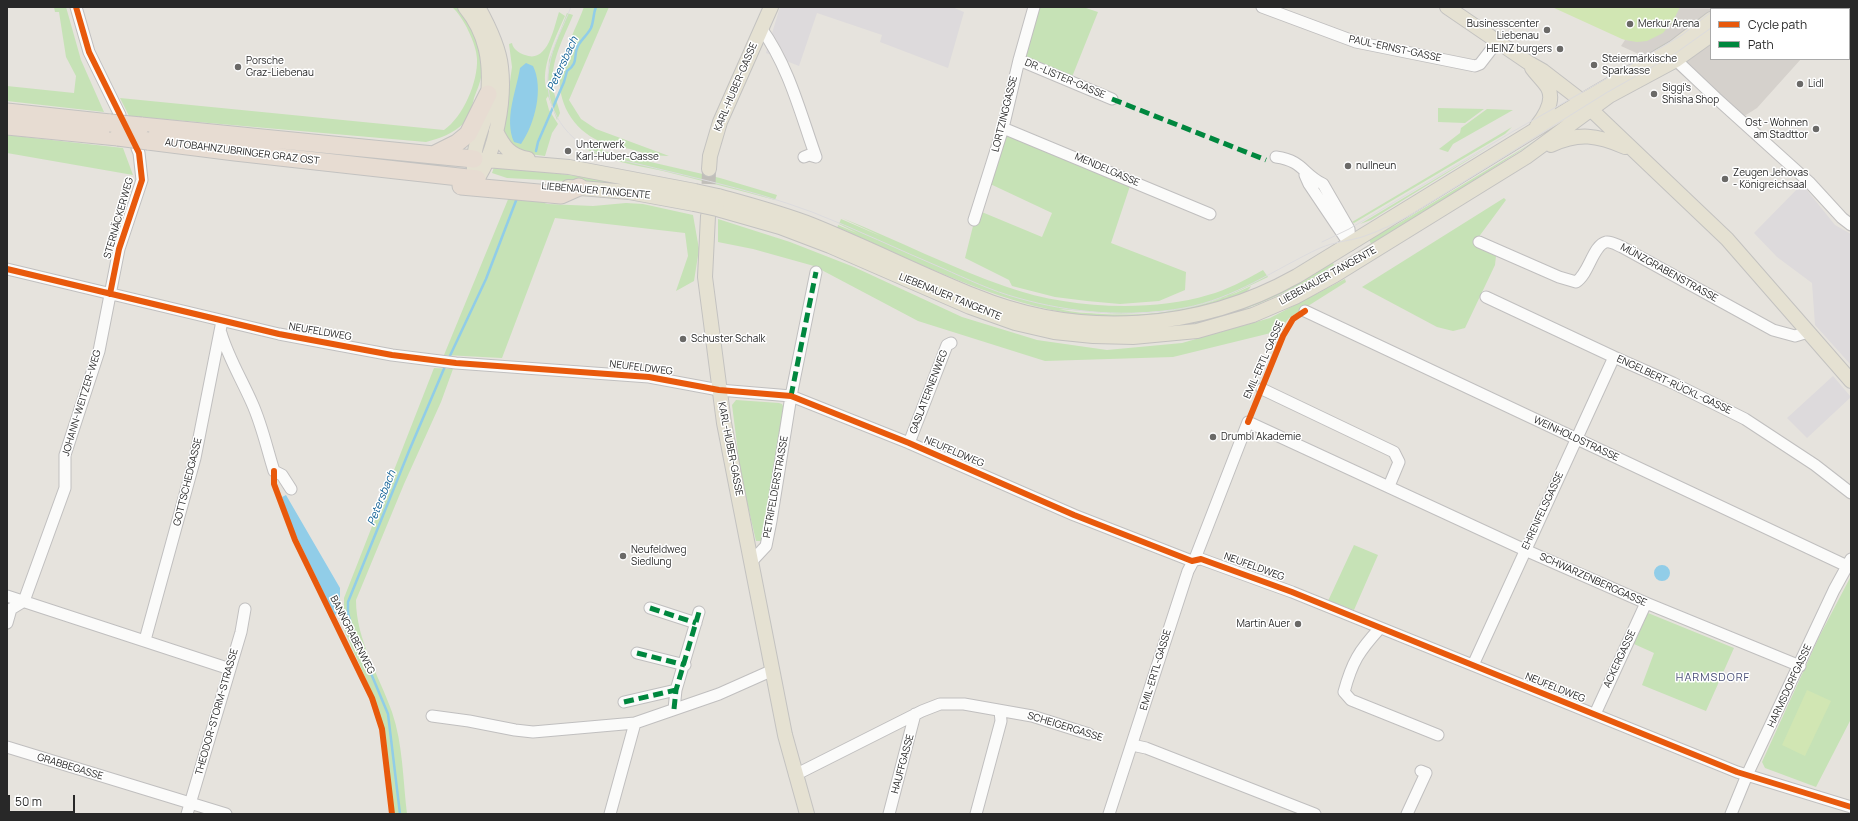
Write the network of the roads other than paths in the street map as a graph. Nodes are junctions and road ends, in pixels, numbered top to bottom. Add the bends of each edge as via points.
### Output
1 (76, 7) edge
2 (465, 7) edge
3 (478, 7) edge
4 (771, 7) edge
5 (1034, 7) edge
6 (1262, 7) edge
7 (1447, 7) edge
8 (1710, 20) edge
9 (761, 28) junction
10 (1710, 36) edge
11 (1497, 42) junction
12 (1019, 60) junction
13 (1676, 60) junction
14 (1529, 63) junction
15 (488, 94) junction
16 (1112, 99) dead end
17 (1587, 106) junction
18 (7, 112) edge
19 (116, 125) junction
20 (7, 126) edge
21 (1003, 128) junction
22 (496, 131) junction
23 (1533, 131) junction
24 (142, 138) junction
25 (1634, 151) junction
26 (433, 155) junction
27 (269, 156) junction
28 (804, 157) dead end
29 (1276, 157) dead end
30 (1526, 157) junction
31 (480, 160) junction
32 (551, 165) junction
33 (709, 169) tunnel mouth
34 (477, 179) junction
35 (579, 187) junction
36 (695, 198) junction
37 (714, 207) junction
38 (1210, 214) dead end
39 (974, 220) dead end
40 (1851, 224) edge
41 (1479, 242) dead end
42 (1350, 245) junction
43 (1359, 260) junction
44 (7, 269) edge
45 (816, 272) dead end
46 (110, 294) junction
47 (1486, 297) dead end
48 (1306, 311) dead end
49 (222, 326) junction
50 (1808, 332) junction
51 (952, 343) dead end
52 (1614, 357) junction
53 (1851, 381) edge
54 (1262, 389) dead end
55 (719, 390) junction
56 (791, 396) junction
57 (1248, 422) joint
58 (1576, 439) junction
59 (909, 443) junction
60 (1389, 486) junction
61 (291, 489) dead end
62 (1851, 493) edge
63 (1525, 550) junction
64 (752, 561) junction
65 (1192, 561) junction
66 (1849, 563) edge
67 (7, 596) edge
68 (24, 601) junction
69 (1646, 603) junction
70 (650, 608) dead end
71 (245, 609) dead end
72 (699, 612) dead end
73 (7, 623) edge
74 (696, 623) junction
75 (1380, 628) junction
76 (145, 640) junction
77 (637, 653) dead end
78 (1473, 665) junction
79 (685, 666) junction
80 (1800, 666) junction
81 (230, 669) junction
82 (773, 670) junction
83 (676, 690) junction
84 (624, 702) dead end
85 (674, 709) junction
86 (1000, 711) junction
87 (915, 714) junction
88 (1595, 714) junction
89 (432, 716) dead end
90 (635, 723) junction
91 (1089, 734) dead end
92 (1438, 735) dead end
93 (1132, 745) junction
94 (7, 747) edge
95 (1421, 771) dead end
96 (795, 775) junction
97 (1747, 775) junction
98 (1851, 807) edge
99 (188, 809) edge
100 (226, 814) edge
101 (610, 814) edge
102 (807, 814) edge
103 (889, 814) edge
104 (976, 814) edge
105 (1109, 814) edge
106 (1315, 814) edge
107 (1407, 814) edge
108 (1731, 814) edge

1 - 19 street via 89,52
2 - 15 main road via 486,43 490,69
3 - 22 main road via 496,45 501,66
4 - 9 main road, KARL-HUBER-GASSE
5 - 12 street, LORTZINGGASSE
6 - 11 street, PAUL-ERNST-GASSE via 1356,42 1475,66 1480,64
7 - 11 main road
8 - 17 main road
9 - 28 street via 794,87 816,157
9 - 33 main road, KARL-HUBER-GASSE via 720,122
10 - 13 main road
11 - 14 main road
12 - 16 street, DR.-LISTER-GASSE
12 - 21 street, LORTZINGGASSE
13 - 17 main road
13 - 40 street
14 - 17 main road
14 - 23 main road via 1549,89 1550,96 1543,118
15 - 26 highway via 468,134 457,143
15 - 31 main road
17 - 23 main road, LIEBENAUER TANGENTE
17 - 25 main road
17 - 30 main road, LIEBENAUER TANGENTE
18 - 19 highway, AUTOBAHNZUBRINGER GRAZ OST
19 - 20 highway, AUTOBAHNZUBRINGER GRAZ OST
19 - 24 highway, AUTOBAHNZUBRINGER GRAZ OST, bridge
21 - 38 street, MENDELGASSE
21 - 39 street, LORTZINGGASSE
22 - 31 main road
22 - 32 main road via 504,147 517,156
23 - 42 main road, LIEBENAUER TANGENTE
24 - 26 highway, AUTOBAHNZUBRINGER GRAZ OST
24 - 27 highway, AUTOBAHNZUBRINGER GRAZ OST
24 - 46 street, STERNÄCKERWEG via 139,153 142,180 118,249
25 - 30 main road via 1610,140 1586,135 1563,139
25 - 50 main road via 1727,239
26 - 31 highway, AUTOBAHNZUBRINGER GRAZ OST
27 - 34 highway, AUTOBAHNZUBRINGER GRAZ OST
27 - 35 highway via 279,164 471,187 561,194
29 - 42 street via 1290,160 1302,167 1309,184
30 - 43 main road, LIEBENAUER TANGENTE
31 - 32 main road, LIEBENAUER TANGENTE
31 - 34 main road
32 - 36 main road, LIEBENAUER TANGENTE via 622,176
34 - 35 main road, LIEBENAUER TANGENTE
35 - 36 main road, LIEBENAUER TANGENTE
36 - 37 main road, LIEBENAUER TANGENTE, bridge
37 - 42 main road, LIEBENAUER TANGENTE via 774,212 812,225 989,301 1028,313 1086,322 1162,322 1227,307 1264,294
37 - 43 main road, LIEBENAUER TANGENTE via 780,227 830,246 978,310 1015,323 1093,336 1166,335 1197,331 1232,322 1294,297
37 - 55 main road, KARL-HUBER-GASSE via 705,278
41 - 50 street, MÜNZGRABENSTRASSE via 1576,282 1582,277 1599,247 1610,242 1773,330 1796,336
42 - 43 main road
44 - 46 street, NEUFELDWEG
45 - 56 street, PETRIFELDERSTRASSE
46 - 49 street, NEUFELDWEG
46 - 68 street, JOHANN-WEITZER-WEG via 99,351 65,455 65,488
47 - 52 street, ENGELBERT-RÜCKL-GASSE
48 - 58 street, WEINHOLDSTRASSE
49 - 55 street, NEUFELDWEG via 436,361 648,377
49 - 61 street via 226,348 253,406 274,471 282,475
49 - 76 street, GOTTSCHEDGASSE via 195,458
50 - 53 main road
51 - 59 street, GASLATERNENWEG via 947,345
52 - 58 street, EHRENFELSGASSE
52 - 62 street, ENGELBERT-RÜCKL-GASSE via 1745,419 1815,465
54 - 60 street via 1394,452 1399,462
55 - 56 street, NEUFELDWEG
55 - 64 main road, KARL-HUBER-GASSE
56 - 59 street, NEUFELDWEG
56 - 64 street, PETRIFELDERSTRASSE via 766,546
57 - 60 street, SCHWARZENBERGGASSE
57 - 65 street, EMIL-ERTL-GASSE
58 - 63 street, EHRENFELSGASSE
58 - 66 street, WEINHOLDSTRASSE
59 - 65 street, NEUFELDWEG via 1074,515
60 - 63 street, SCHWARZENBERGGASSE
63 - 69 street, SCHWARZENBERGGASSE
63 - 78 street, EHRENFELSGASSE
64 - 82 main road
65 - 75 street, NEUFELDWEG via 1201,559 1299,594
65 - 93 street, EMIL-ERTL-GASSE
66 - 80 street, HARMSDORFGASSE
67 - 68 street
68 - 73 street, JOHANN-WEITZER-WEG via 11,609
68 - 76 street
69 - 80 street, SCHWARZENBERGGASSE
69 - 88 street, ACKERGASSE
70 - 74 street
71 - 81 street, THEODOR-STORM-STRASSE
72 - 74 street
74 - 79 street
75 - 78 street, NEUFELDWEG
75 - 92 street via 1357,656 1349,672 1344,692 1351,700
76 - 81 street
77 - 79 street
78 - 88 street, NEUFELDWEG
79 - 83 street
80 - 97 street, HARMSDORFGASSE
81 - 99 street, THEODOR-STORM-STRASSE
82 - 85 street via 719,694
82 - 96 main road
83 - 84 street
83 - 85 street
85 - 90 street
86 - 87 street, SCHEIGERGASSE via 964,704 940,704
86 - 91 street, SCHEIGERGASSE via 1032,716
86 - 104 street via 1001,721
87 - 96 street, SCHEIGERGASSE
87 - 103 street, HAUFFGASSE
88 - 97 street, NEUFELDWEG
89 - 90 street via 533,732
90 - 101 street
93 - 105 street, EMIL-ERTL-GASSE
93 - 106 street via 1146,748
94 - 99 street, GRABBEGASSE
95 - 107 street via 1426,773
96 - 102 main road
97 - 98 street, NEUFELDWEG
97 - 108 street, HARMSDORFGASSE
99 - 100 street, GRABBEGASSE

